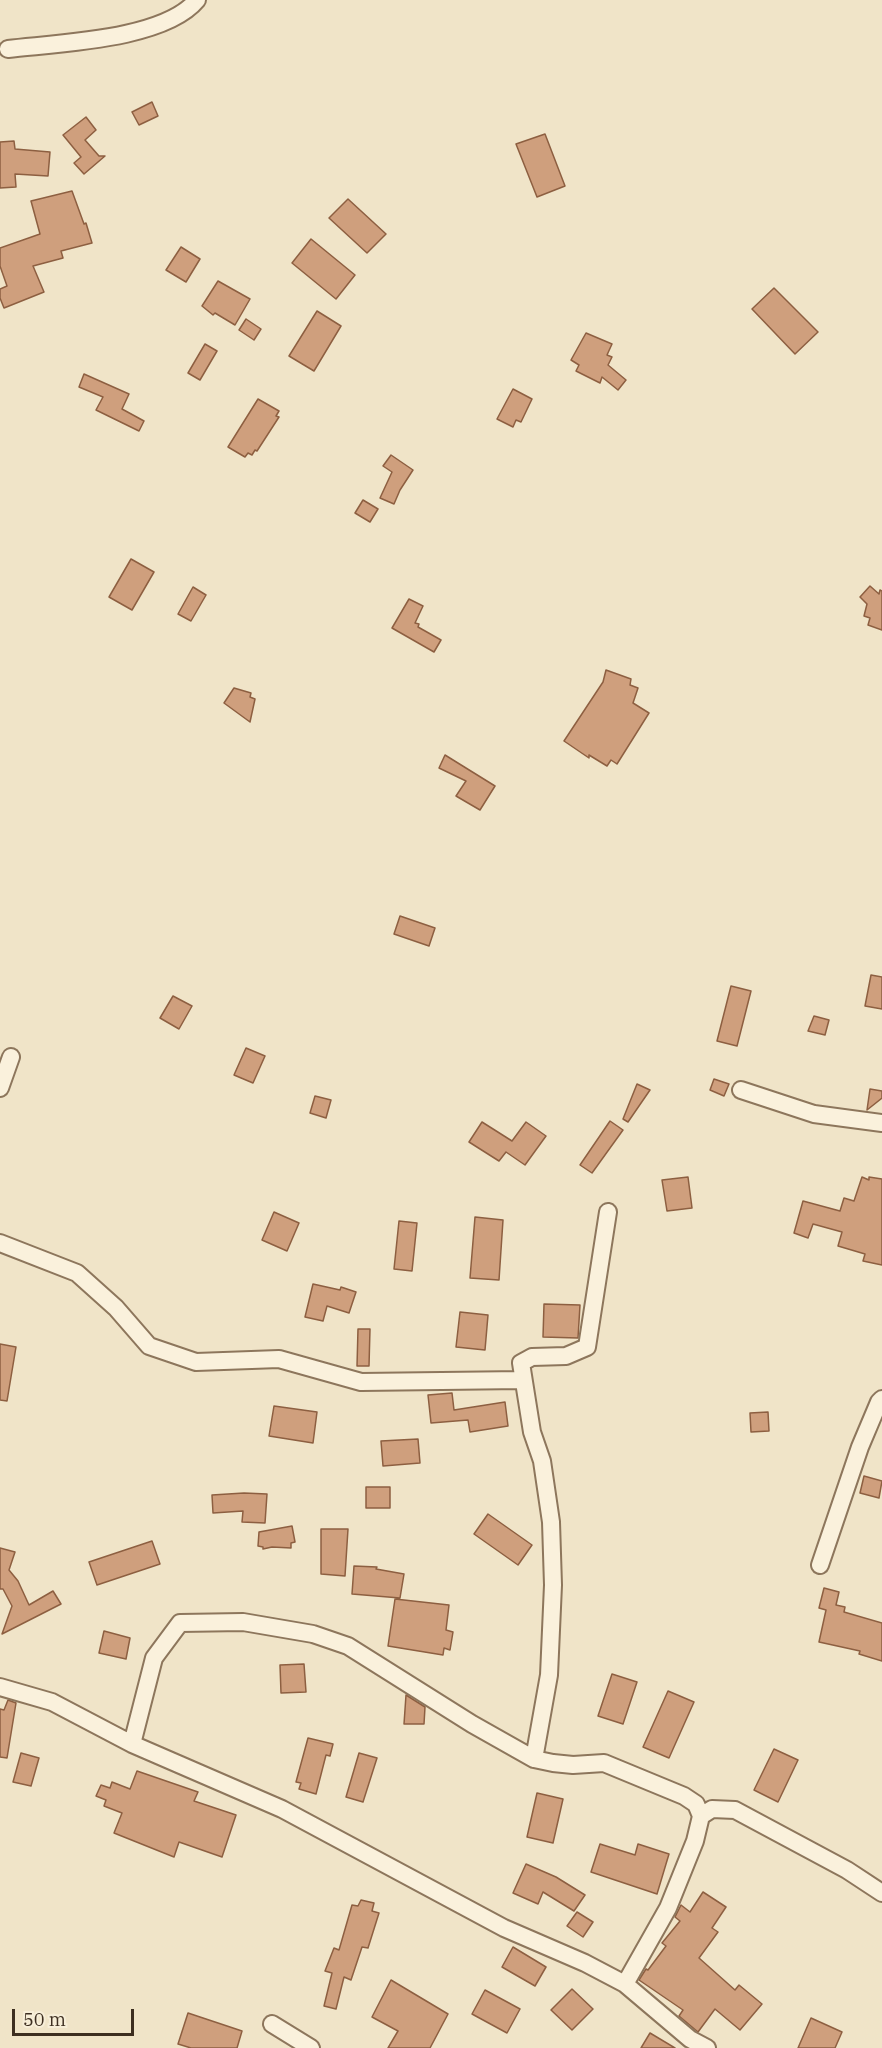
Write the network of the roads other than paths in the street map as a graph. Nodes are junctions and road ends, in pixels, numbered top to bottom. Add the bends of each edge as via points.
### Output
1 (197, 0) edge
2 (8, 49) dead end
3 (11, 1057) dead end
4 (0, 1088) edge
5 (741, 1090) dead end
6 (882, 1123) edge
7 (608, 1212) dead end
8 (0, 1243) edge
9 (522, 1380) junction
10 (882, 1399) edge
11 (820, 1565) dead end
12 (0, 1688) edge
13 (132, 1744) junction
14 (534, 1759) junction
15 (701, 1816) junction
16 (882, 1893) edge
17 (625, 1984) junction
18 (272, 2024) dead end
19 (311, 2048) edge
20 (707, 2048) edge

1 - 2 street via 176,18 150,29
3 - 4 street
5 - 6 street via 808,1112
7 - 9 street via 587,1347 566,1356 532,1357 521,1364
8 - 9 street via 77,1273 116,1308 149,1346 196,1362 279,1359 361,1382
9 - 14 street via 542,1461 551,1522 553,1585 549,1676
10 - 11 street via 860,1447
12 - 13 street via 52,1702
13 - 14 street via 154,1658 180,1623 243,1622 313,1634 348,1646
13 - 17 street via 282,1809 504,1928
14 - 15 street via 573,1765 604,1763 684,1796 696,1804
15 - 16 street via 712,1809 735,1810
15 - 17 street via 668,1908
17 - 20 street via 690,2039
18 - 19 street

